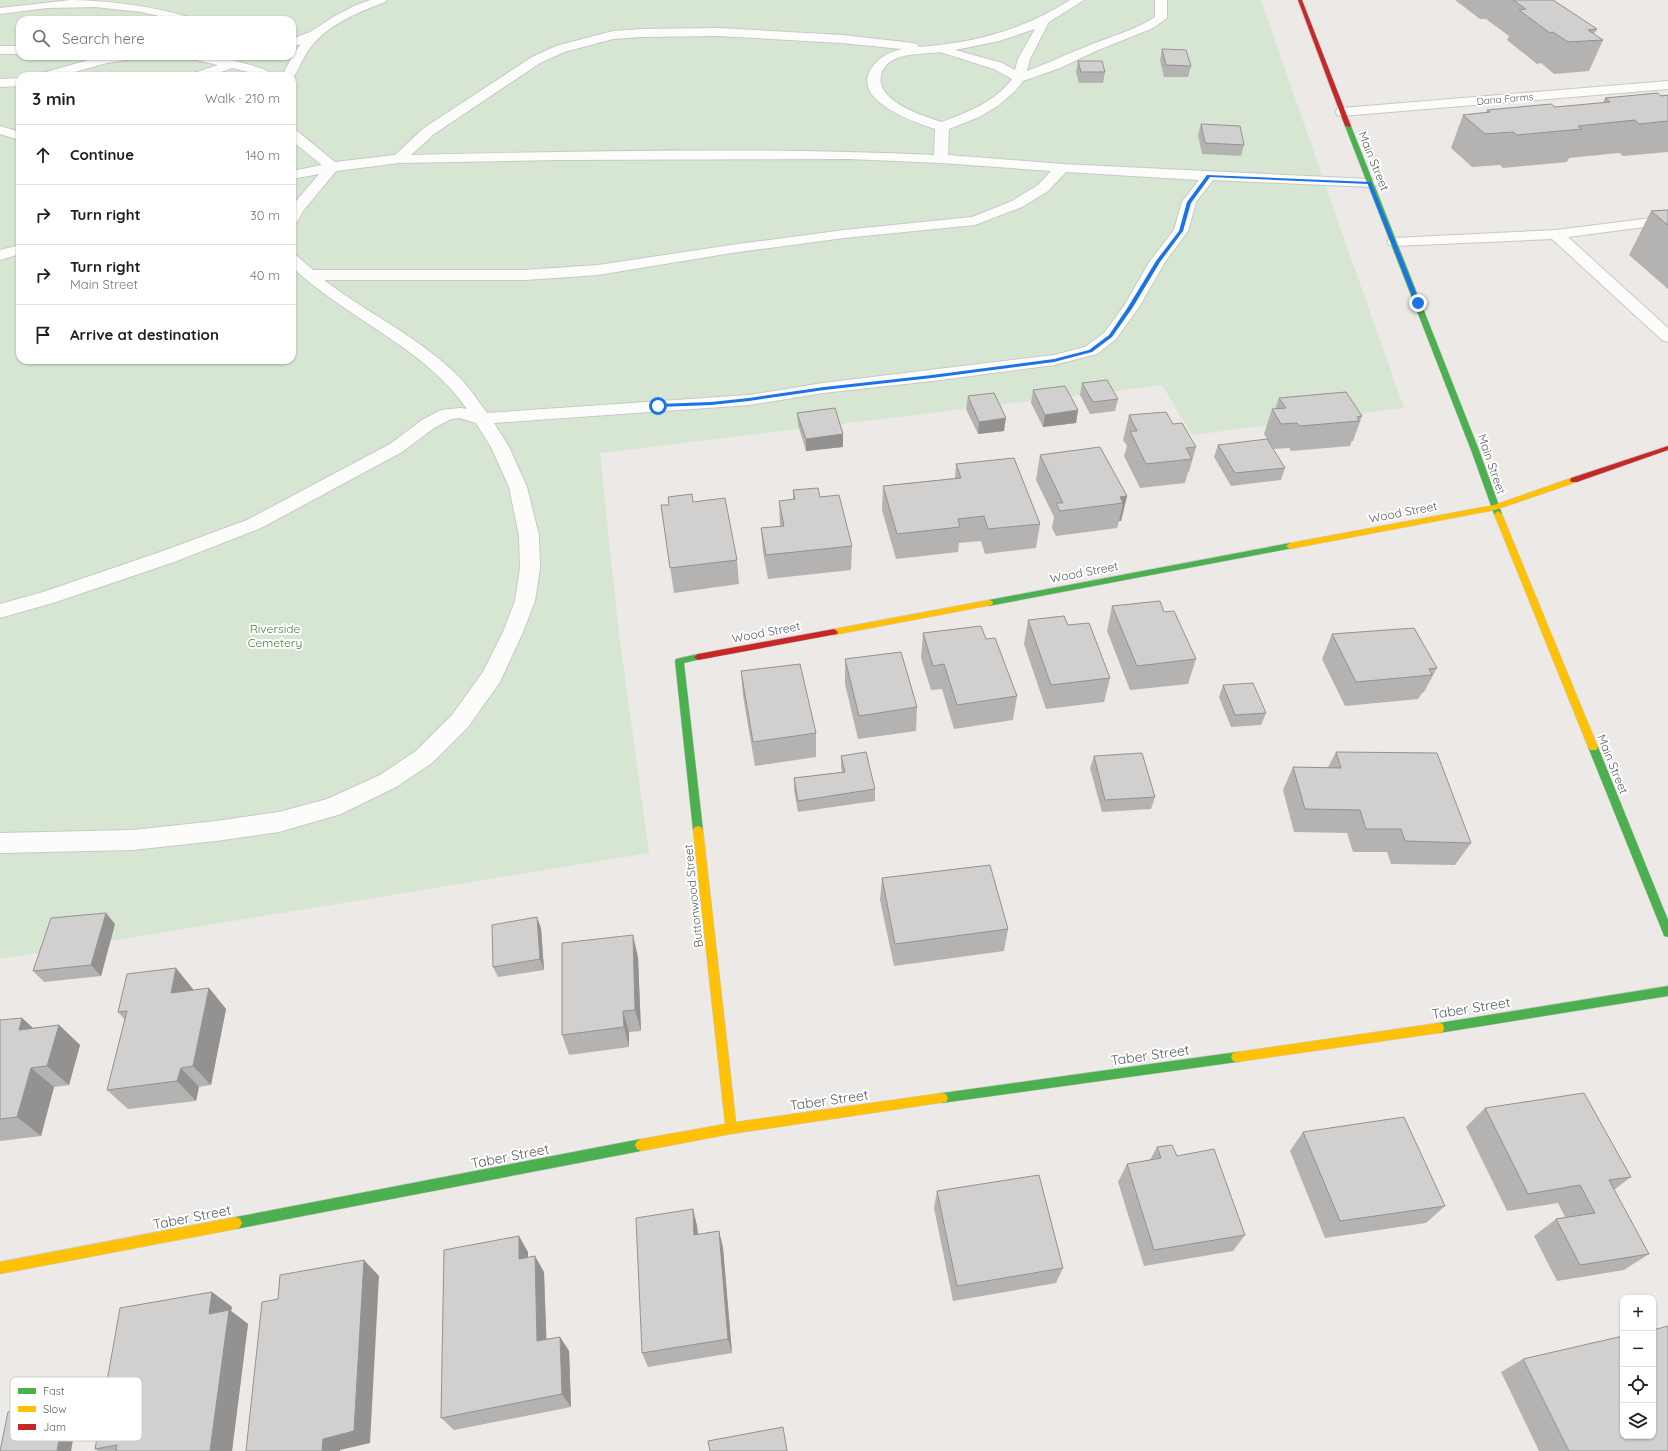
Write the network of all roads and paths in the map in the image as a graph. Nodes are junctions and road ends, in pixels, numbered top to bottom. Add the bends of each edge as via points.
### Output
1 (381, 0) edge
2 (1078, 0) edge
3 (1161, 0) edge
4 (1300, 0) edge
5 (0, 11) edge
6 (174, 16) edge
7 (1044, 22) junction
8 (314, 35) junction
9 (296, 42) edge
10 (938, 49) junction
11 (0, 50) edge
12 (16, 50) edge
13 (102, 60) edge
14 (232, 60) edge
15 (60, 72) edge
16 (206, 72) edge
17 (259, 72) edge
18 (290, 72) edge
19 (1019, 78) junction
20 (16, 82) edge
21 (0, 84) edge
22 (1668, 85) edge
23 (1342, 112) junction
24 (942, 127) junction
25 (0, 130) edge
26 (16, 135) edge
27 (296, 138) edge
28 (399, 159) junction
29 (942, 159) junction
30 (332, 167) junction
31 (1062, 168) junction
32 (296, 174) edge
33 (1209, 176) junction
34 (1370, 183) junction
35 (296, 210) edge
36 (1668, 220) edge
37 (1556, 234) junction
38 (1394, 242) junction
39 (16, 250) edge
40 (0, 255) edge
41 (296, 263) edge
42 (309, 275) junction
43 (1668, 337) edge
44 (482, 419) junction
45 (1668, 448) edge
46 (1495, 507) junction
47 (0, 611) edge
48 (679, 661) joint
49 (0, 843) edge
50 (1668, 933) edge
51 (1668, 991) edge
52 (731, 1128) junction
53 (0, 1268) edge

1 - 8 street via 358,8
2 - 7 street
3 - 19 street via 1161,18 1149,26
4 - 23 street, Main Street
5 - 6 street via 57,1 95,1
7 - 10 street via 1014,33
7 - 19 street via 1024,58
8 - 9 street
8 - 18 street
10 - 19 street via 998,66
10 - 24 street via 913,50 892,56 879,65 874,75 874,86 886,101 904,112
10 - 28 street via 842,39 719,32 641,33 587,40 536,60 429,130
11 - 12 street
13 - 15 street
14 - 16 street
14 - 17 street
19 - 24 street via 1012,89 999,100
20 - 21 street
22 - 23 street, Dana Farms
23 - 34 street, Main Street
24 - 29 street
25 - 26 street
27 - 30 street via 322,155
28 - 29 street via 850,155
28 - 30 street
29 - 31 street
30 - 32 street
30 - 35 street
31 - 33 street
31 - 42 street via 1043,188 1017,204 975,221 844,234 556,274
33 - 34 street
33 - 44 street via 1189,202 1181,231 1158,261 1130,307 1110,336 1091,351 1054,360 824,388 749,400
34 - 38 street, Main Street
36 - 37 street
37 - 38 street
37 - 43 street
38 - 46 street, Main Street via 1476,450
39 - 40 street
41 - 42 street
42 - 44 street via 338,298 429,359 461,389
44 - 47 street via 460,413 447,414 428,424 396,448 254,524 152,562
44 - 49 street via 500,447 518,487 529,536 530,568 525,601 492,676 460,721 424,757 388,781 332,807 279,822 132,840
45 - 46 street, Wood Street
46 - 48 street, Wood Street
46 - 50 street, Main Street
48 - 52 street, Buttonwood Street
51 - 52 street, Taber Street via 1446,1027
52 - 53 street, Taber Street

